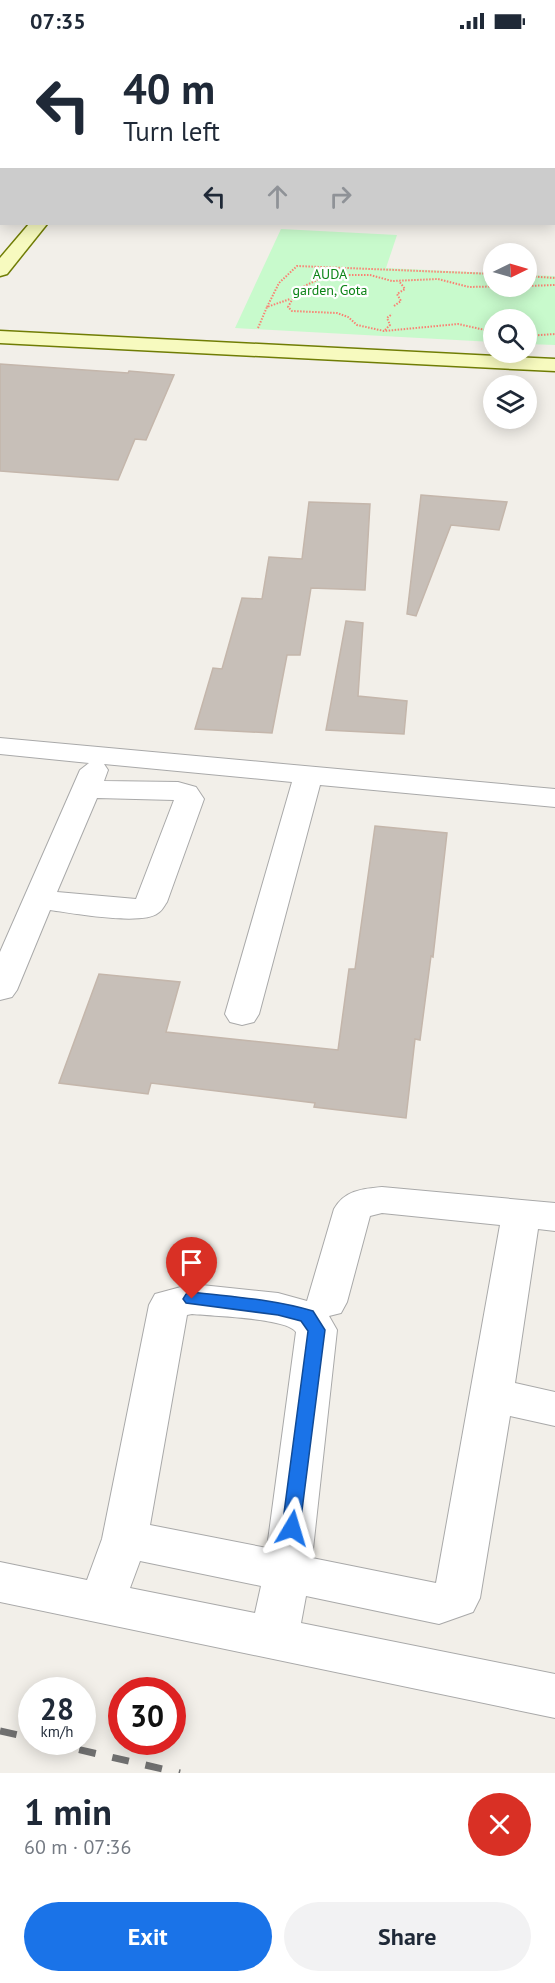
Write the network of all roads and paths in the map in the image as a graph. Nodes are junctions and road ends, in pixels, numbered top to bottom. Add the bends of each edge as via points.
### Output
1 (37, 225) edge
2 (0, 270) edge
3 (439, 272) junction
4 (483, 274) edge
5 (537, 277) edge
6 (555, 278) edge
7 (438, 279) junction
8 (399, 281) junction
9 (555, 285) edge
10 (537, 286) edge
11 (483, 287) edge
12 (290, 299) junction
13 (394, 306) dead end
14 (267, 307) junction
15 (392, 314) dead end
16 (257, 329) dead end
17 (483, 330) edge
18 (384, 331) junction
19 (537, 335) edge
20 (555, 335) edge
21 (0, 337) edge
22 (555, 365) edge
23 (0, 746) edge
24 (98, 754) junction
25 (309, 774) junction
26 (87, 789) junction
27 (555, 798) edge
28 (39, 900) junction
29 (0, 990) edge
30 (242, 1014) dead end
31 (538, 1216) edge
32 (327, 1302) dead end
33 (492, 1395) junction
34 (555, 1409) edge
35 (125, 1539) junction
36 (287, 1572) junction
37 (0, 1582) edge
38 (101, 1602) junction
39 (274, 1639) junction
40 (555, 1696) edge

1 - 2 street
3 - 4 path
3 - 7 path
3 - 14 path via 297,266 279,283
5 - 6 path
7 - 8 path
7 - 11 path
8 - 12 path via 370,275 328,275 305,285
8 - 13 path via 405,289 397,294 401,301
9 - 10 path
12 - 14 path
12 - 18 path via 288,307 292,311 337,313 357,325
14 - 16 path
15 - 18 path
17 - 18 path via 458,324
19 - 20 path
21 - 22 street
23 - 24 street
24 - 25 street
24 - 26 street
25 - 27 street
25 - 30 street
26 - 28 street
26 - 28 street via 186,793 189,799 151,902 146,908 130,909
28 - 29 street
31 - 32 street via 382,1200 363,1202 352,1209
31 - 33 street
33 - 34 street
33 - 36 street via 457,1598 440,1604 406,1599
35 - 36 street
35 - 36 street via 169,1305 192,1299 278,1308 307,1316 316,1330
35 - 38 street
36 - 39 street
37 - 38 street
38 - 39 street
39 - 40 street

